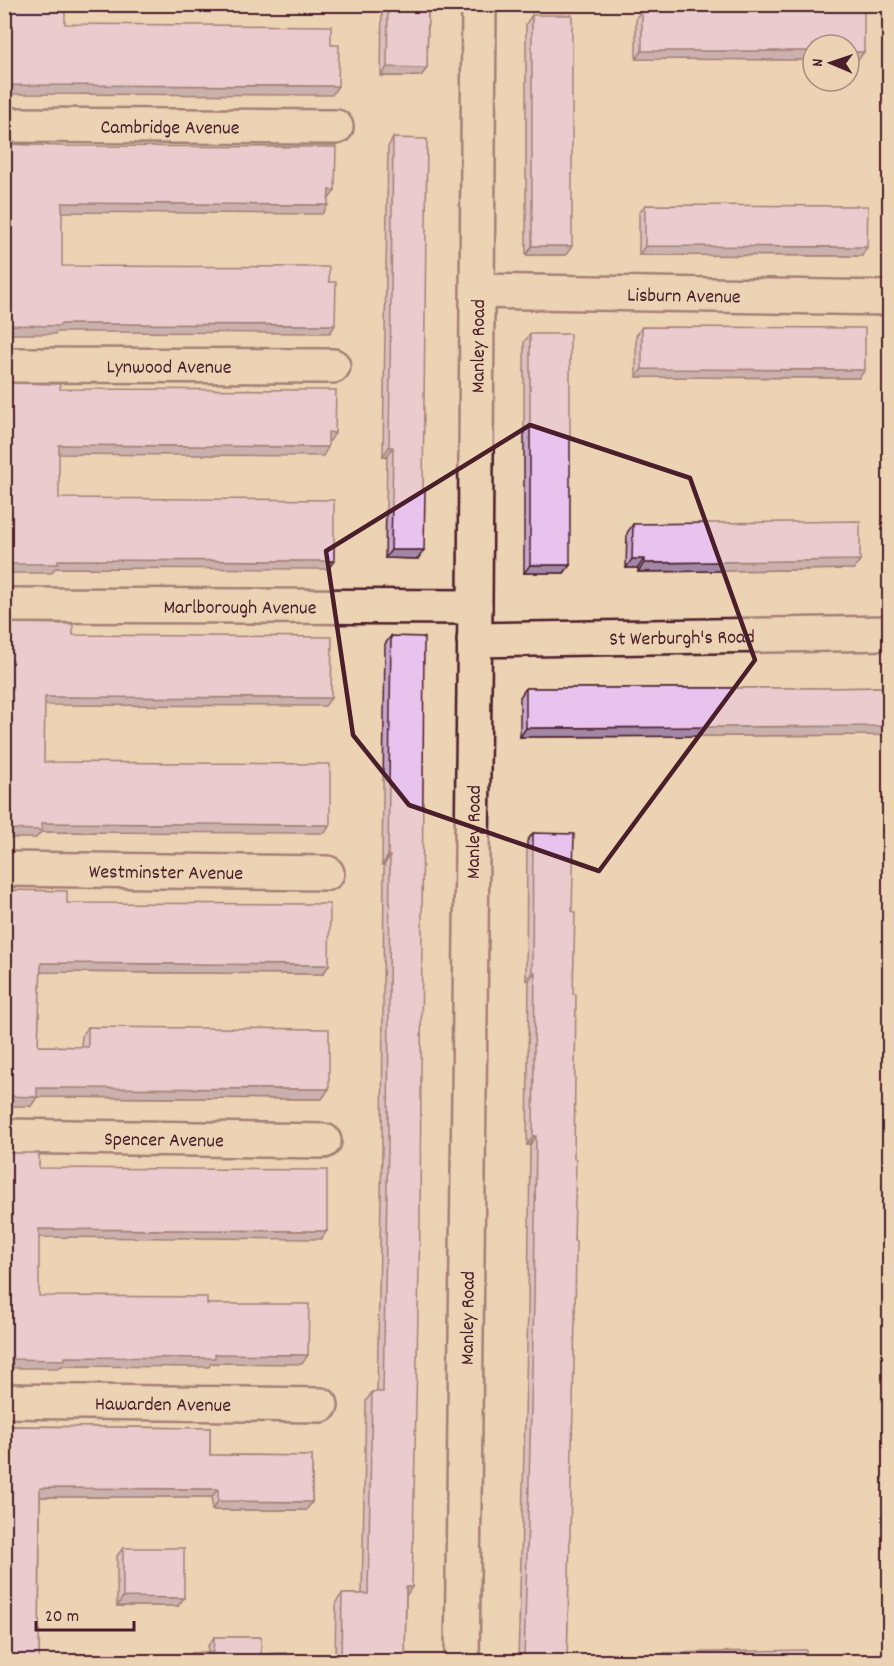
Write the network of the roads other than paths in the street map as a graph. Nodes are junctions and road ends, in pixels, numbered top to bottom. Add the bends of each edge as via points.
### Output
1 (479, 4) edge
2 (4, 125) edge
3 (336, 127) dead end
4 (478, 291) junction
5 (890, 298) edge
6 (4, 365) edge
7 (333, 366) dead end
8 (4, 605) edge
9 (475, 607) junction
10 (890, 633) edge
11 (474, 640) junction
12 (4, 869) edge
13 (327, 873) dead end
14 (4, 1136) edge
15 (324, 1141) dead end
16 (4, 1401) edge
17 (321, 1405) dead end
18 (462, 1662) edge

1 - 4 street, Manley Road
2 - 3 street, Cambridge Avenue
4 - 5 street, Lisburn Avenue
4 - 9 street, Manley Road
6 - 7 street, Lynwood Avenue
8 - 9 street, Marlborough Avenue
9 - 11 street, Manley Road
10 - 11 street, St Werburgh's Road
11 - 18 street, Manley Road
12 - 13 street, Westminster Avenue
14 - 15 street, Spencer Avenue
16 - 17 street, Hawarden Avenue

